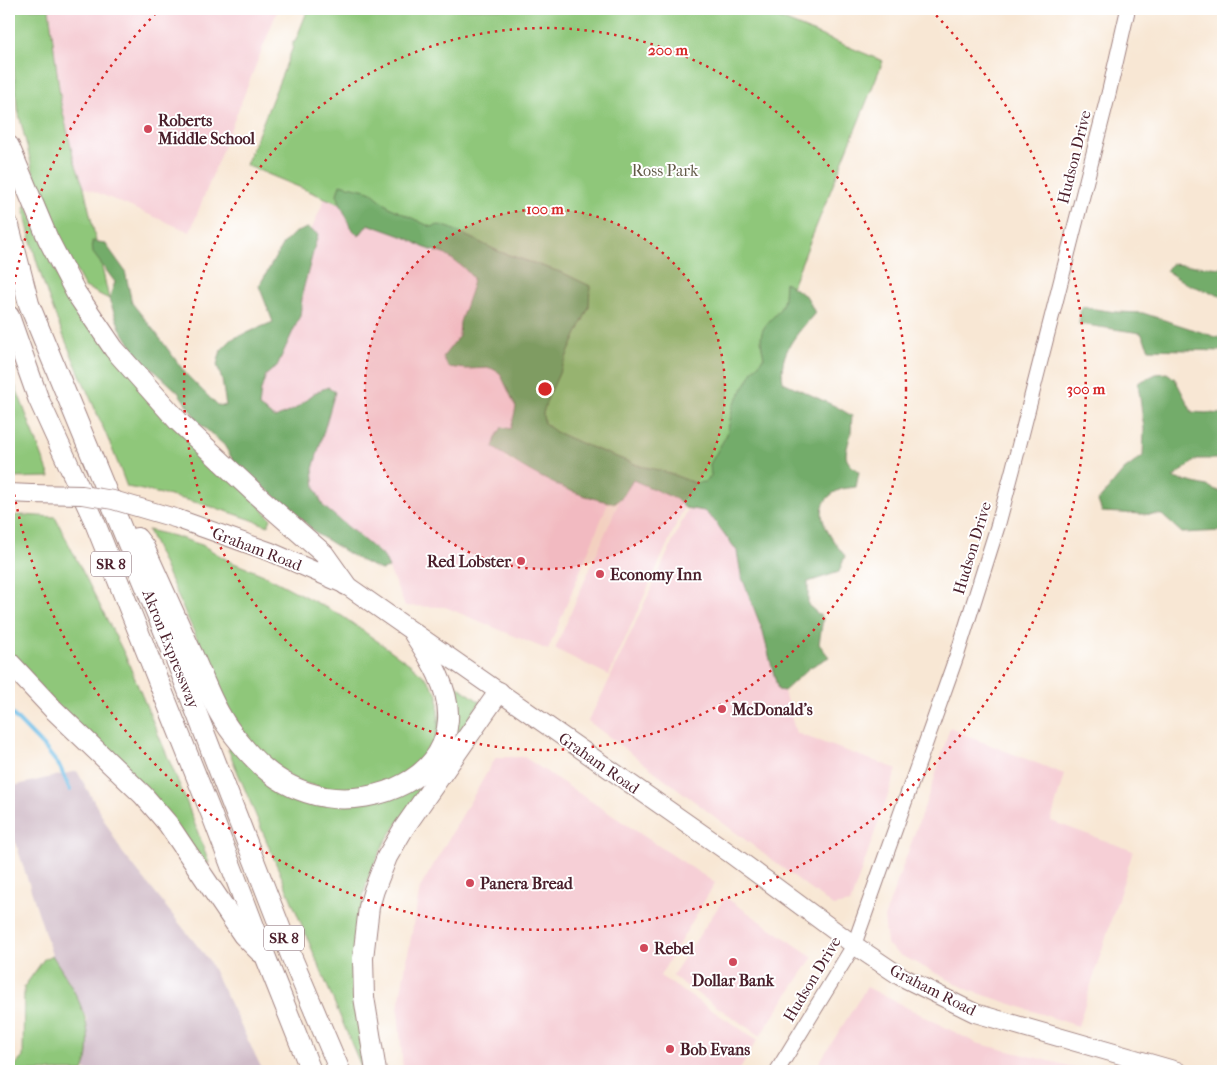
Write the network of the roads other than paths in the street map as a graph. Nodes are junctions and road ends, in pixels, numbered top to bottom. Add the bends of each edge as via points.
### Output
1 (1128, 9) edge
2 (9, 146) edge
3 (9, 226) edge
4 (9, 316) edge
5 (9, 493) edge
6 (112, 506) junction
7 (346, 585) junction
8 (414, 634) junction
9 (9, 662) edge
10 (499, 692) junction
11 (854, 945) junction
12 (266, 958) junction
13 (312, 1071) edge
14 (340, 1071) edge
15 (376, 1071) edge
16 (777, 1071) edge
17 (1177, 1071) edge

1 - 11 street, Hudson Drive via 998,525 958,652
2 - 7 highway via 48,239 76,293 114,349 178,421 324,554
3 - 6 highway, Akron Expressway / SR 8 via 29,304
4 - 12 highway, Akron Expressway / SR 8 via 38,398 93,518
5 - 7 main road, Graham Road, bridge via 82,495 112,500 271,552
6 - 8 highway via 144,548 221,717 264,769 304,791 340,798 376,794 412,780 436,757 447,729 448,711 432,661
6 - 14 highway, Akron Expressway / SR 8
7 - 8 main road, Graham Road
8 - 10 main road, Graham Road
9 - 12 highway via 168,824 243,935
10 - 11 main road, Graham Road via 728,852
10 - 15 highway via 404,828 387,856 374,890 363,958 364,997
11 - 16 street, Hudson Drive
11 - 17 main road, Graham Road via 900,976 975,1013
12 - 13 highway, Akron Expressway / SR 8

